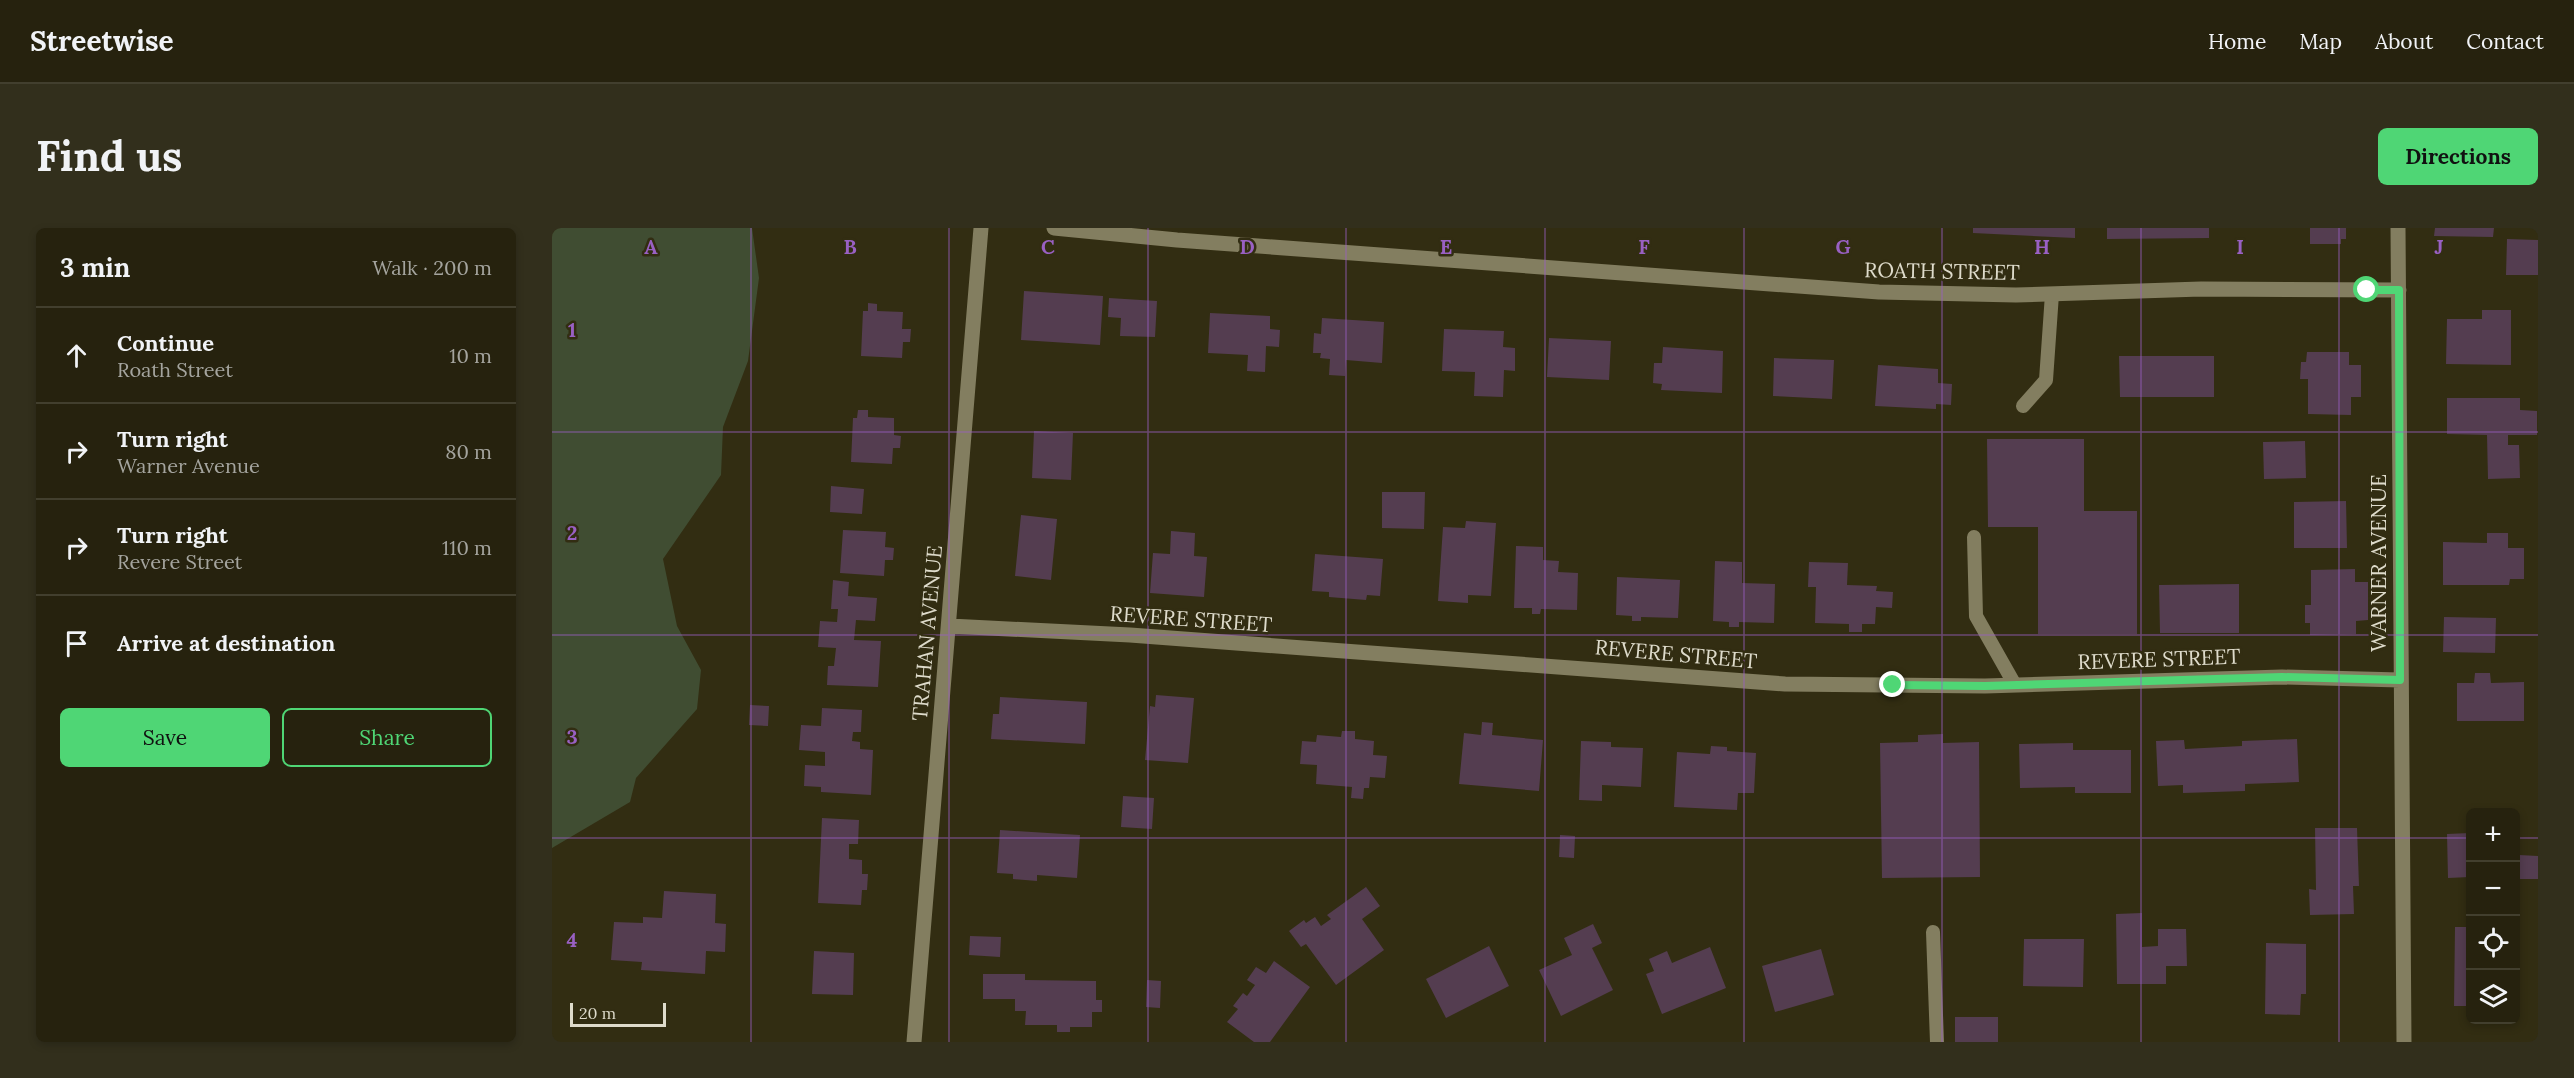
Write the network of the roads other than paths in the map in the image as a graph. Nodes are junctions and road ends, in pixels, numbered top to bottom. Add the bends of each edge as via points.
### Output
1 (981, 228) edge
2 (1054, 228) edge
3 (2398, 228) edge
4 (2399, 290) junction
5 (2052, 294) junction
6 (2023, 406) dead end
7 (1974, 537) dead end
8 (950, 626) junction
9 (2400, 680) junction
10 (2015, 685) junction
11 (1934, 932) dead end
12 (914, 1042) edge
13 (1937, 1042) edge
14 (2404, 1042) edge

1 - 8 street, TRAHAN AVENUE
2 - 5 street, ROATH STREET via 1879,292
3 - 4 street, WARNER AVENUE
4 - 5 street, ROATH STREET via 2201,289
4 - 9 street, WARNER AVENUE
5 - 6 lane via 2046,380
7 - 10 lane via 1976,616
8 - 10 street, REVERE STREET via 1130,635 1785,684
8 - 12 street, TRAHAN AVENUE
9 - 10 street, REVERE STREET via 2282,677
9 - 14 street, WARNER AVENUE
11 - 13 lane

